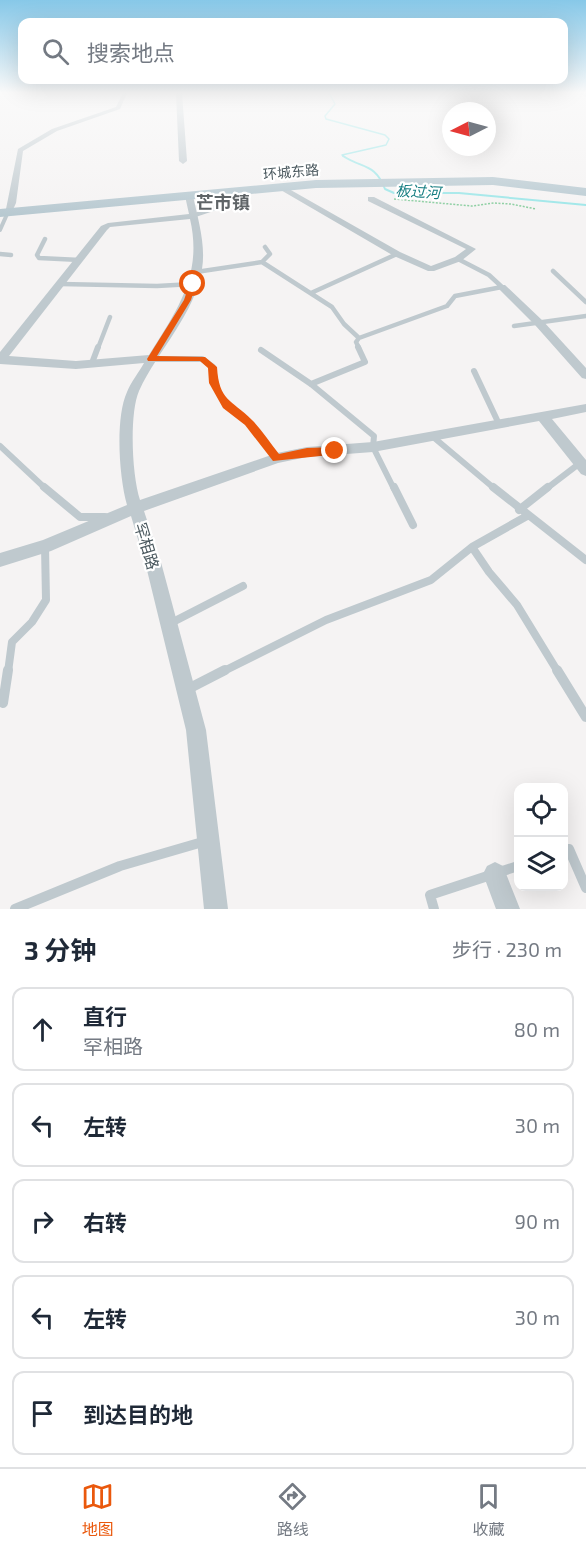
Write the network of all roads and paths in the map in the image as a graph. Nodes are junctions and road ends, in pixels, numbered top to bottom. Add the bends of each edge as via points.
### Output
1 (45, 135) edge
2 (181, 135) edge
3 (183, 161) dead end
4 (401, 177) junction
5 (368, 178) junction
6 (586, 185) edge
7 (282, 187) junction
8 (586, 192) edge
9 (189, 196) junction
10 (371, 199) dead end
11 (395, 199) dead end
12 (219, 207) dead end
13 (5, 208) edge
14 (536, 209) dead end
15 (192, 216) junction
16 (0, 230) edge
17 (45, 239) dead end
18 (265, 247) dead end
19 (0, 254) edge
20 (397, 254) junction
21 (11, 255) dead end
22 (458, 259) junction
23 (80, 260) junction
24 (262, 262) junction
25 (553, 271) dead end
26 (195, 278) junction
27 (61, 284) junction
28 (502, 287) junction
29 (311, 293) junction
30 (586, 302) edge
31 (586, 316) edge
32 (110, 317) dead end
33 (539, 322) junction
34 (514, 326) dead end
35 (359, 338) junction
36 (261, 350) dead end
37 (0, 359) edge
38 (151, 359) junction
39 (92, 363) junction
40 (474, 371) dead end
41 (586, 375) edge
42 (311, 384) junction
43 (586, 408) edge
44 (542, 416) junction
45 (498, 422) junction
46 (431, 435) junction
47 (0, 446) edge
48 (373, 447) junction
49 (277, 458) junction
50 (583, 466) edge
51 (135, 508) junction
52 (519, 510) junction
53 (527, 516) junction
54 (110, 517) junction
55 (413, 525) dead end
56 (45, 546) junction
57 (472, 547) junction
58 (0, 560) edge
59 (586, 560) edge
60 (243, 586) dead end
61 (169, 624) junction
62 (186, 690) junction
63 (3, 703) dead end
64 (586, 717) edge
65 (208, 840) junction
66 (568, 849) edge
67 (514, 868) edge
68 (495, 874) junction
69 (586, 888) edge
70 (15, 909) edge
71 (216, 909) edge
72 (434, 909) edge
73 (508, 909) edge

1 - 13 street via 20,150
2 - 3 street
4 - 5 main road, 环城东路
4 - 6 main road, 环城东路 via 498,176
4 - 8 main road, 环城东路 via 493,181
5 - 7 main road, 环城东路
5 - 13 main road, 环城东路 via 309,176
7 - 9 main road, 环城东路
7 - 20 street
9 - 13 main road, 环城东路
9 - 15 street, 罕相路
10 - 22 street via 472,249
11 - 14 path via 472,206 494,202
12 - 15 lane
13 - 16 lane
15 - 23 street via 108,225
15 - 26 street, 罕相路 via 197,230
17 - 23 lane via 39,258
18 - 24 lane via 270,254
19 - 21 lane
20 - 22 street via 431,269
20 - 29 lane
22 - 28 lane via 489,275
23 - 27 street
24 - 26 lane
24 - 29 lane
25 - 30 lane
26 - 27 lane via 157,286
26 - 38 street, 罕相路 via 188,300
27 - 37 street
28 - 33 street
28 - 35 lane via 455,296 447,306
29 - 35 lane via 332,307
31 - 33 lane
32 - 39 lane
33 - 34 lane
33 - 41 street
35 - 42 lane via 356,342 365,362
36 - 42 lane
37 - 39 street
38 - 39 street
38 - 49 lane via 202,358 213,367 214,383 226,406 249,422
38 - 51 street, 罕相路 via 132,393 125,442
40 - 45 lane
42 - 48 lane via 374,436
43 - 44 street
44 - 45 street
44 - 50 street
45 - 46 street
46 - 48 street
46 - 52 lane
47 - 54 lane via 80,517
48 - 49 street
48 - 55 lane
49 - 51 street
50 - 52 lane
51 - 54 street
51 - 61 street, 罕相路
52 - 53 lane
53 - 57 lane
53 - 59 lane
54 - 56 street
56 - 58 street
56 - 63 lane via 46,600 12,642
57 - 62 lane via 431,580 326,620
57 - 64 lane via 517,605
60 - 61 lane
61 - 62 street, 罕相路
62 - 65 street, 罕相路 via 196,730
65 - 70 lane via 120,866
65 - 71 street, 罕相路
66 - 69 lane
67 - 68 lane
68 - 72 lane via 430,896
68 - 73 street

